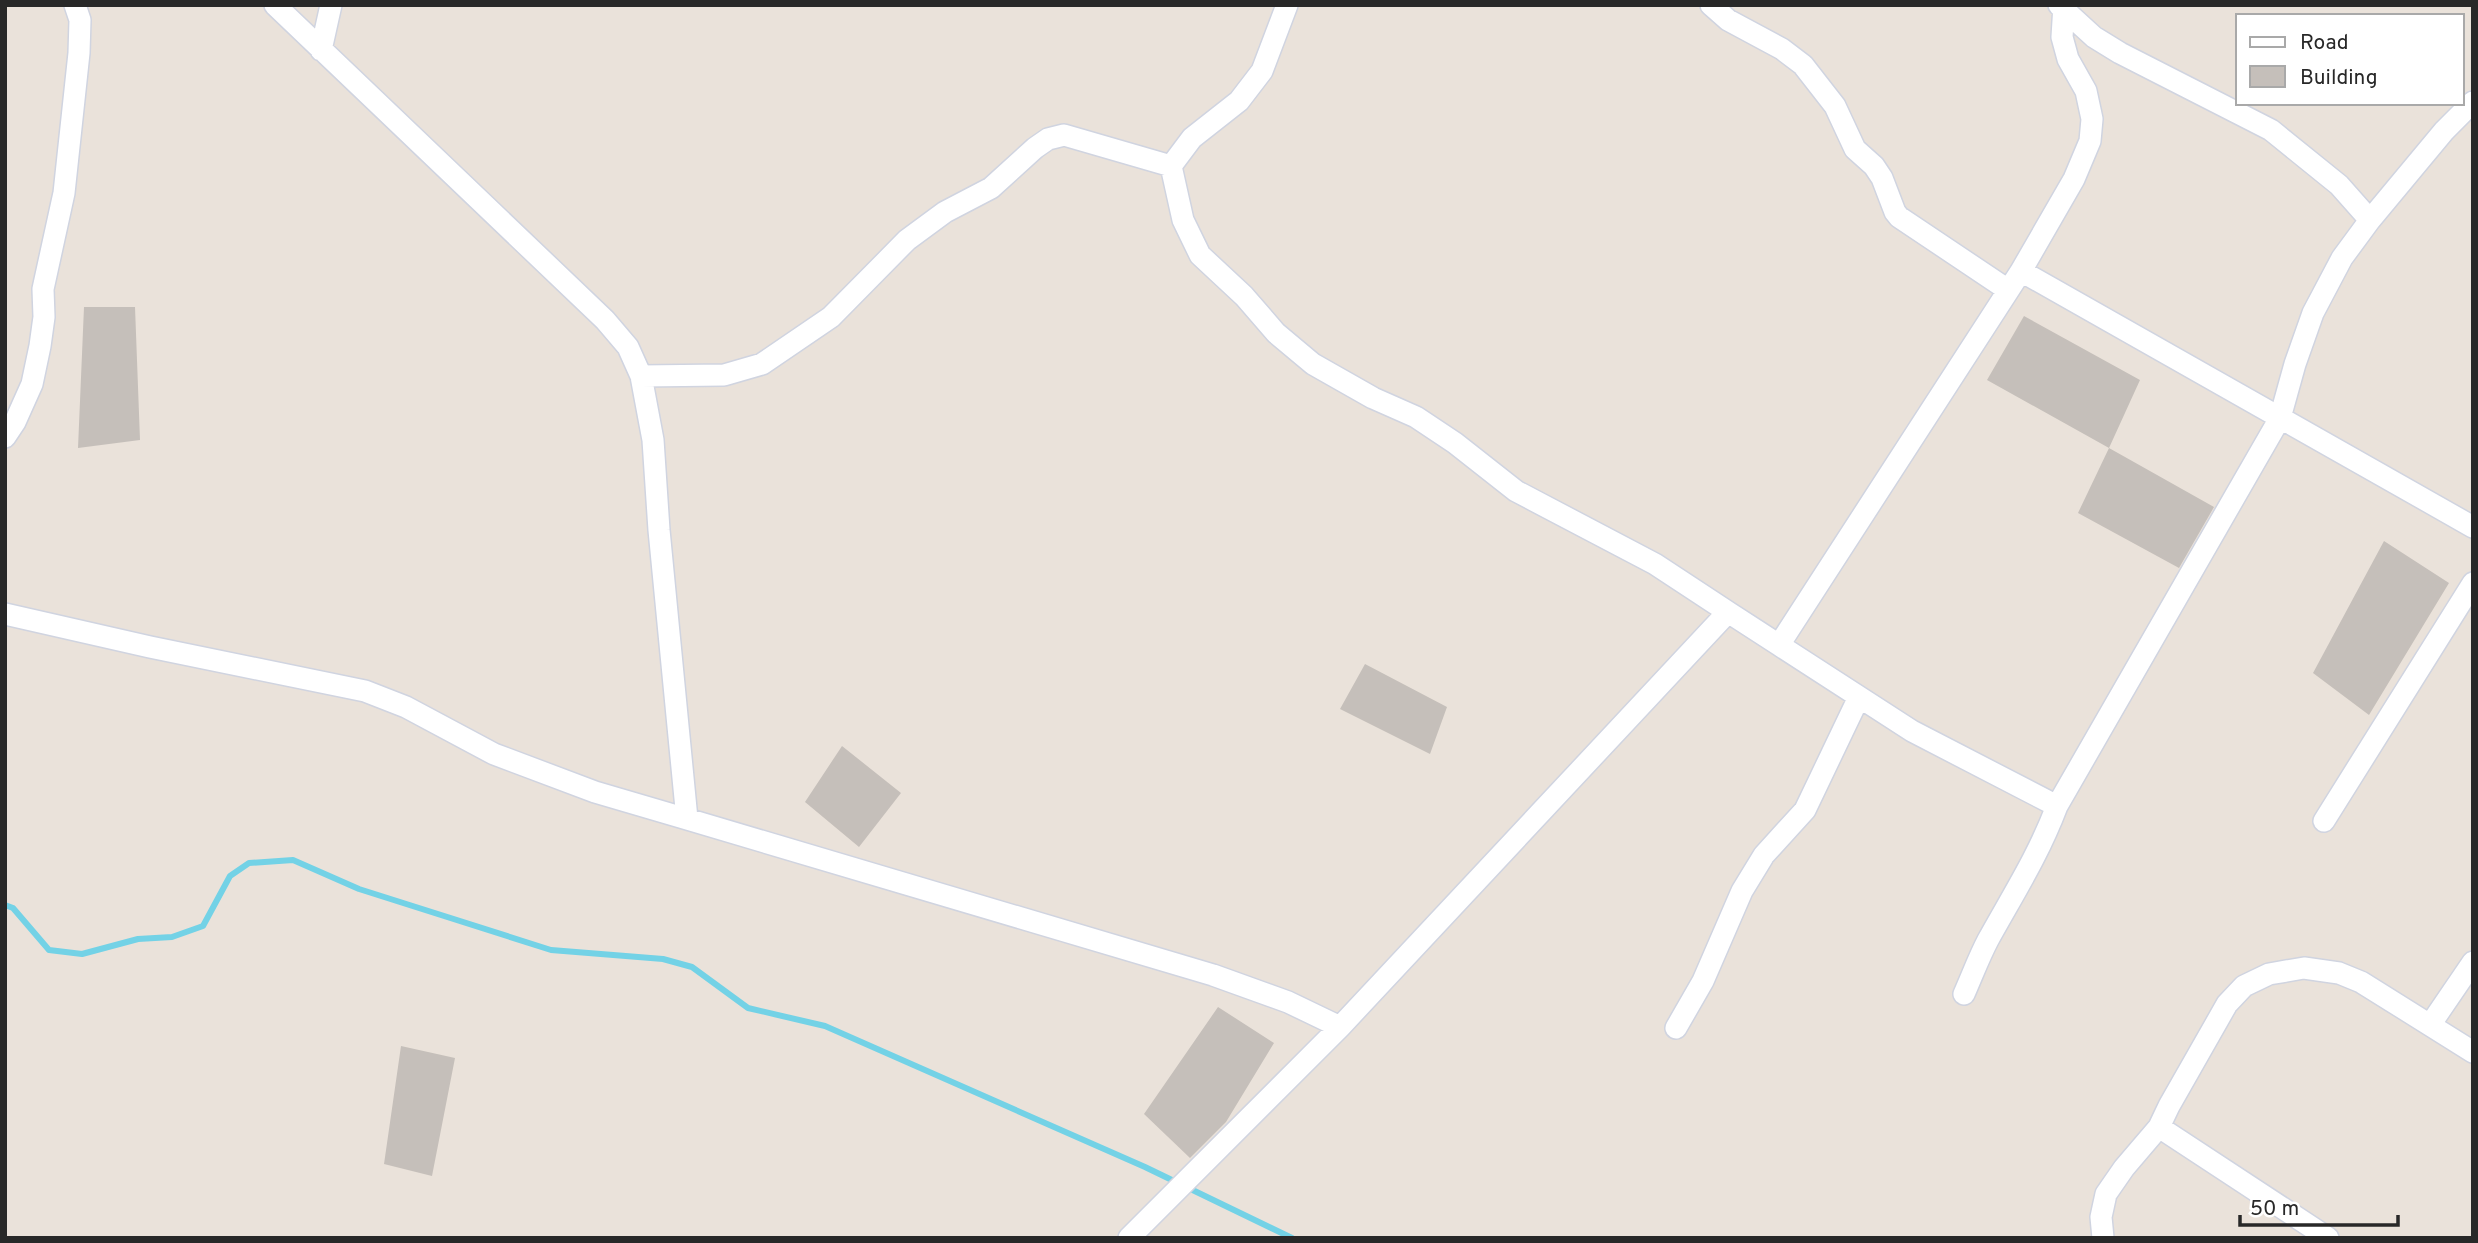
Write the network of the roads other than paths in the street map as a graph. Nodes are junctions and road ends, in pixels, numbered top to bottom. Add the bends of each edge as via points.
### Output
1 (75, 5) edge
2 (275, 5) edge
3 (331, 5) edge
4 (1287, 5) edge
5 (1711, 5) edge
6 (2062, 6) edge
7 (321, 50) junction
8 (2473, 102) edge
9 (1171, 166) junction
10 (2370, 220) junction
11 (2021, 271) junction
12 (2008, 290) junction
13 (641, 376) junction
14 (2280, 418) junction
15 (5, 437) edge
16 (2473, 527) edge
17 (2473, 583) edge
18 (1728, 612) junction
19 (5, 614) edge
20 (1779, 645) junction
21 (1859, 697) junction
22 (2057, 806) junction
23 (687, 819) junction
24 (2324, 821) dead end
25 (2473, 962) edge
26 (1964, 994) dead end
27 (2430, 1025) junction
28 (1340, 1027) junction
29 (1676, 1028) dead end
30 (2473, 1052) edge
31 (2160, 1127) junction
32 (1129, 1238) edge
33 (2103, 1238) edge
34 (2328, 1238) edge

1 - 15 street via 80,20 78,65 64,193 43,289 40,346 32,384
2 - 7 street
3 - 7 street
4 - 9 street via 1262,71 1239,100 1192,138
5 - 12 street via 1803,65 1835,106 1855,149 1882,178 1899,217
6 - 10 street via 2094,37 2272,130 2339,185
6 - 11 street via 2062,37 2086,92 2092,119 2090,141 2074,179
7 - 13 street via 605,320 628,347
8 - 10 street
9 - 13 street via 1064,135 1048,139 991,188 945,212 907,240 831,317 762,364 724,375
9 - 18 street via 1183,220 1200,255 1313,364 1416,417 1516,491 1655,564
10 - 14 street via 2342,258 2313,313
11 - 12 street
11 - 14 street
12 - 20 street
13 - 23 street via 653,440
14 - 16 street
14 - 22 street
17 - 24 street
18 - 20 street
18 - 28 street
19 - 23 street via 365,691 406,707 494,754 595,792
20 - 21 street
21 - 22 street via 1912,731
21 - 29 street via 1805,810 1764,855 1742,891 1703,981
22 - 26 street
23 - 28 street via 1213,975
25 - 27 street
27 - 30 street
27 - 31 street via 2339,973 2304,968 2269,974 2244,986 2227,1004
28 - 32 street
31 - 33 street via 2106,1194
31 - 34 street

